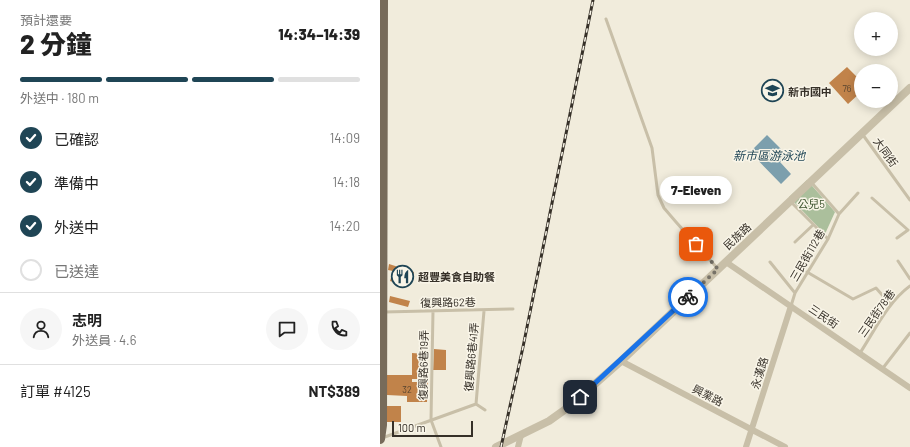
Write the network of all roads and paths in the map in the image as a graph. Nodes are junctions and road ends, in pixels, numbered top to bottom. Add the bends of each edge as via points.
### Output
1 (383, 0) edge
2 (606, 19) dead end
3 (910, 88) edge
4 (381, 111) edge
5 (862, 134) junction
6 (811, 182) junction
7 (858, 193) dead end
8 (872, 198) dead end
9 (910, 200) edge
10 (790, 201) junction
11 (381, 211) edge
12 (839, 214) junction
13 (813, 225) junction
14 (909, 230) edge
15 (897, 238) dead end
16 (828, 239) junction
17 (795, 242) dead end
18 (898, 261) dead end
19 (726, 262) junction
20 (770, 262) dead end
21 (718, 269) junction
22 (807, 272) junction
23 (910, 279) edge
24 (910, 286) edge
25 (795, 293) junction
26 (891, 305) junction
27 (791, 306) junction
28 (512, 309) dead end
29 (433, 311) junction
30 (484, 311) junction
31 (382, 313) edge
32 (910, 333) edge
33 (860, 353) junction
34 (621, 361) junction
35 (883, 368) junction
36 (910, 388) edge
37 (476, 404) junction
38 (485, 410) dead end
39 (431, 420) junction
40 (752, 429) junction
41 (521, 435) junction
42 (380, 439) edge
43 (441, 447) edge
44 (496, 447) edge
45 (518, 447) edge
46 (746, 447) edge
47 (785, 447) edge

1 - 4 main road
2 - 21 lane via 652,148 658,195 664,208
3 - 5 street, 民族路
4 - 11 main road
5 - 6 street, 民族路
5 - 9 lane, 大同街
6 - 10 street, 民族路
6 - 12 lane
7 - 12 lane, 三民街112巷
8 - 14 lane
10 - 13 lane
10 - 19 street, 民族路
11 - 31 main road
12 - 16 lane, 三民街112巷
13 - 16 lane
13 - 17 lane
14 - 15 lane
16 - 22 lane, 三民街112巷
18 - 23 lane
19 - 21 street, 民族路
19 - 27 street, 三民街
20 - 25 lane
21 - 34 street, 民族路
22 - 25 lane, 三民街112巷
22 - 26 lane via 853,299 876,288
24 - 26 lane, 三民街78巷 via 900,293
25 - 27 lane, 三民街112巷
26 - 33 lane, 三民街78巷
27 - 33 street, 三民街
27 - 40 street, 永漢路
28 - 30 lane, 復興路62巷
29 - 30 lane, 復興路62巷
29 - 31 lane, 復興路62巷
29 - 39 lane, 復興路6巷19弄
30 - 37 lane, 復興路6巷41弄
31 - 42 main road
32 - 35 lane
33 - 35 street, 三民街
34 - 40 street, 興業路
34 - 41 street, 民族路 via 570,406 549,421
35 - 36 street, 三民街
37 - 38 lane
37 - 39 lane
39 - 42 lane
39 - 43 lane
40 - 46 street, 永漢路
40 - 47 street, 興業路
41 - 44 street, 民族路
41 - 45 street

